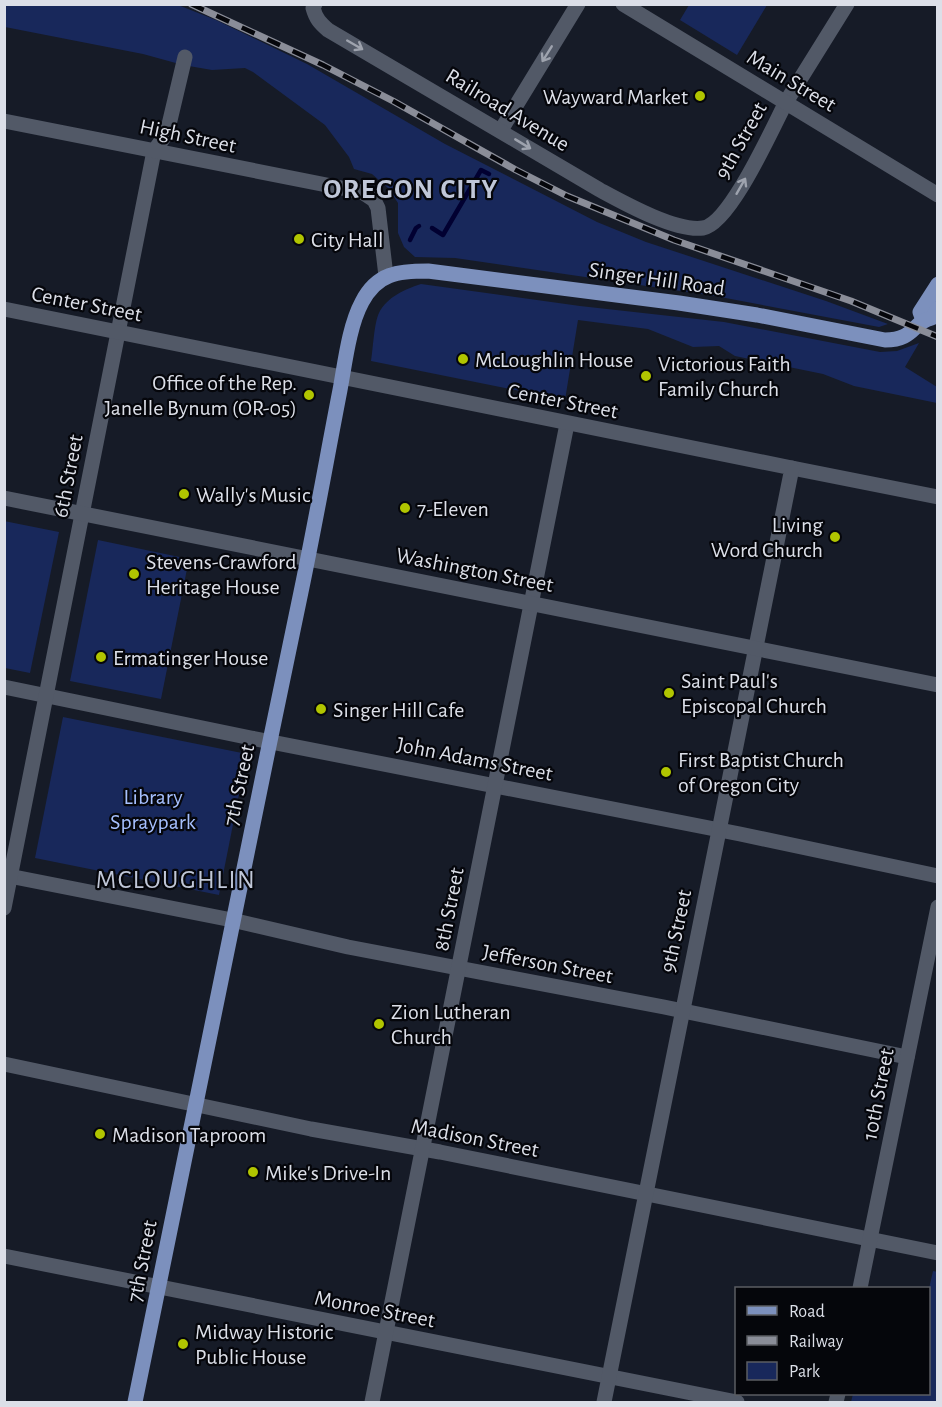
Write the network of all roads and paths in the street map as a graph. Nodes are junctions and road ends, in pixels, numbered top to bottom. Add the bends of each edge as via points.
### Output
1 (578, 4) edge
2 (623, 4) edge
3 (847, 4) edge
4 (311, 6) edge
5 (185, 57) dead end
6 (786, 102) junction
7 (4, 120) edge
8 (501, 130) junction
9 (154, 151) junction
10 (938, 195) edge
11 (703, 228) joint
12 (386, 276) junction
13 (938, 284) edge
14 (938, 308) edge
15 (4, 309) edge
16 (920, 324) junction
17 (119, 332) junction
18 (343, 377) junction
19 (567, 423) junction
20 (792, 468) junction
21 (938, 497) edge
22 (4, 498) edge
23 (82, 513) junction
24 (308, 559) junction
25 (531, 604) junction
26 (755, 649) junction
27 (938, 685) edge
28 (4, 687) edge
29 (47, 695) junction
30 (270, 742) junction
31 (495, 784) junction
32 (719, 830) junction
33 (7, 876) edge
34 (938, 876) edge
35 (938, 907) edge
36 (4, 908) edge
37 (232, 920) junction
38 (459, 969) junction
39 (682, 1011) junction
40 (907, 1057) junction
41 (4, 1064) edge
42 (194, 1105) junction
43 (422, 1149) junction
44 (646, 1195) junction
45 (871, 1239) junction
46 (938, 1254) edge
47 (4, 1256) edge
48 (158, 1287) junction
49 (860, 1287) edge
50 (386, 1333) junction
51 (609, 1377) junction
52 (135, 1402) edge
53 (372, 1402) edge
54 (604, 1402) edge
55 (737, 1402) edge

1 -> 8 street
2 - 6 street, Main Street
3 - 6 street, 9th Street
4 -> 8 street, Railroad Avenue via 328,30
5 - 9 street, 6th Street via 167,133
6 - 10 street, Main Street
11 -> 6 street, 9th Street via 728,208
7 - 9 street, High Street
8 -> 11 street, Railroad Avenue via 624,203 665,220
9 - 12 street, High Street via 362,192 378,208
9 - 17 street, 6th Street
12 - 16 main road, Singer Hill Road via 428,271 644,298 885,340 904,337
12 - 18 main road, 7th Street via 361,305
13 - 16 main road via 920,312
14 - 16 main road via 932,318
15 - 17 street, Center Street
17 - 18 street, Center Street
17 - 23 street, 6th Street
18 - 19 street, Center Street
18 - 24 main road, 7th Street
19 - 20 street, Center Street
19 - 25 street, 8th Street
20 - 21 street, Center Street
20 - 26 street, 9th Street
22 - 23 street, Washington Street
23 - 24 street, Washington Street
23 - 29 street, 6th Street
24 - 25 street, Washington Street
24 - 30 main road, 7th Street
25 - 26 street, Washington Street
25 - 31 street, 8th Street
26 - 27 street, Washington Street
26 - 32 street, 9th Street
28 - 29 street, John Adams Street
29 - 30 street, John Adams Street
29 - 33 street, 6th Street
30 - 31 street, John Adams Street
30 - 37 main road, 7th Street
31 - 32 street, John Adams Street
31 - 38 street, 8th Street
32 - 34 street, John Adams Street
32 - 39 street, 9th Street
33 - 36 street, 6th Street
33 - 37 street, Jefferson Street
35 - 40 street, 10th Street
37 - 38 street, Jefferson Street
37 - 42 main road, 7th Street
38 - 39 street, Jefferson Street
38 - 43 street, 8th Street
39 - 40 street, Jefferson Street
39 - 44 street, 9th Street
40 - 45 street, 10th Street
41 - 42 street, Madison Street
42 - 43 street, Madison Street
42 - 48 main road, 7th Street
43 - 44 street, Madison Street
43 - 50 street, 8th Street
44 - 45 street, Madison Street
44 - 51 street, 9th Street
45 - 46 street, Madison Street
45 - 49 street, 10th Street
47 - 48 street, Monroe Street
48 - 50 street, Monroe Street
48 - 52 main road, 7th Street
50 - 51 street, Monroe Street
50 - 53 street, 8th Street
51 - 54 street, 9th Street
51 - 55 street, Monroe Street

